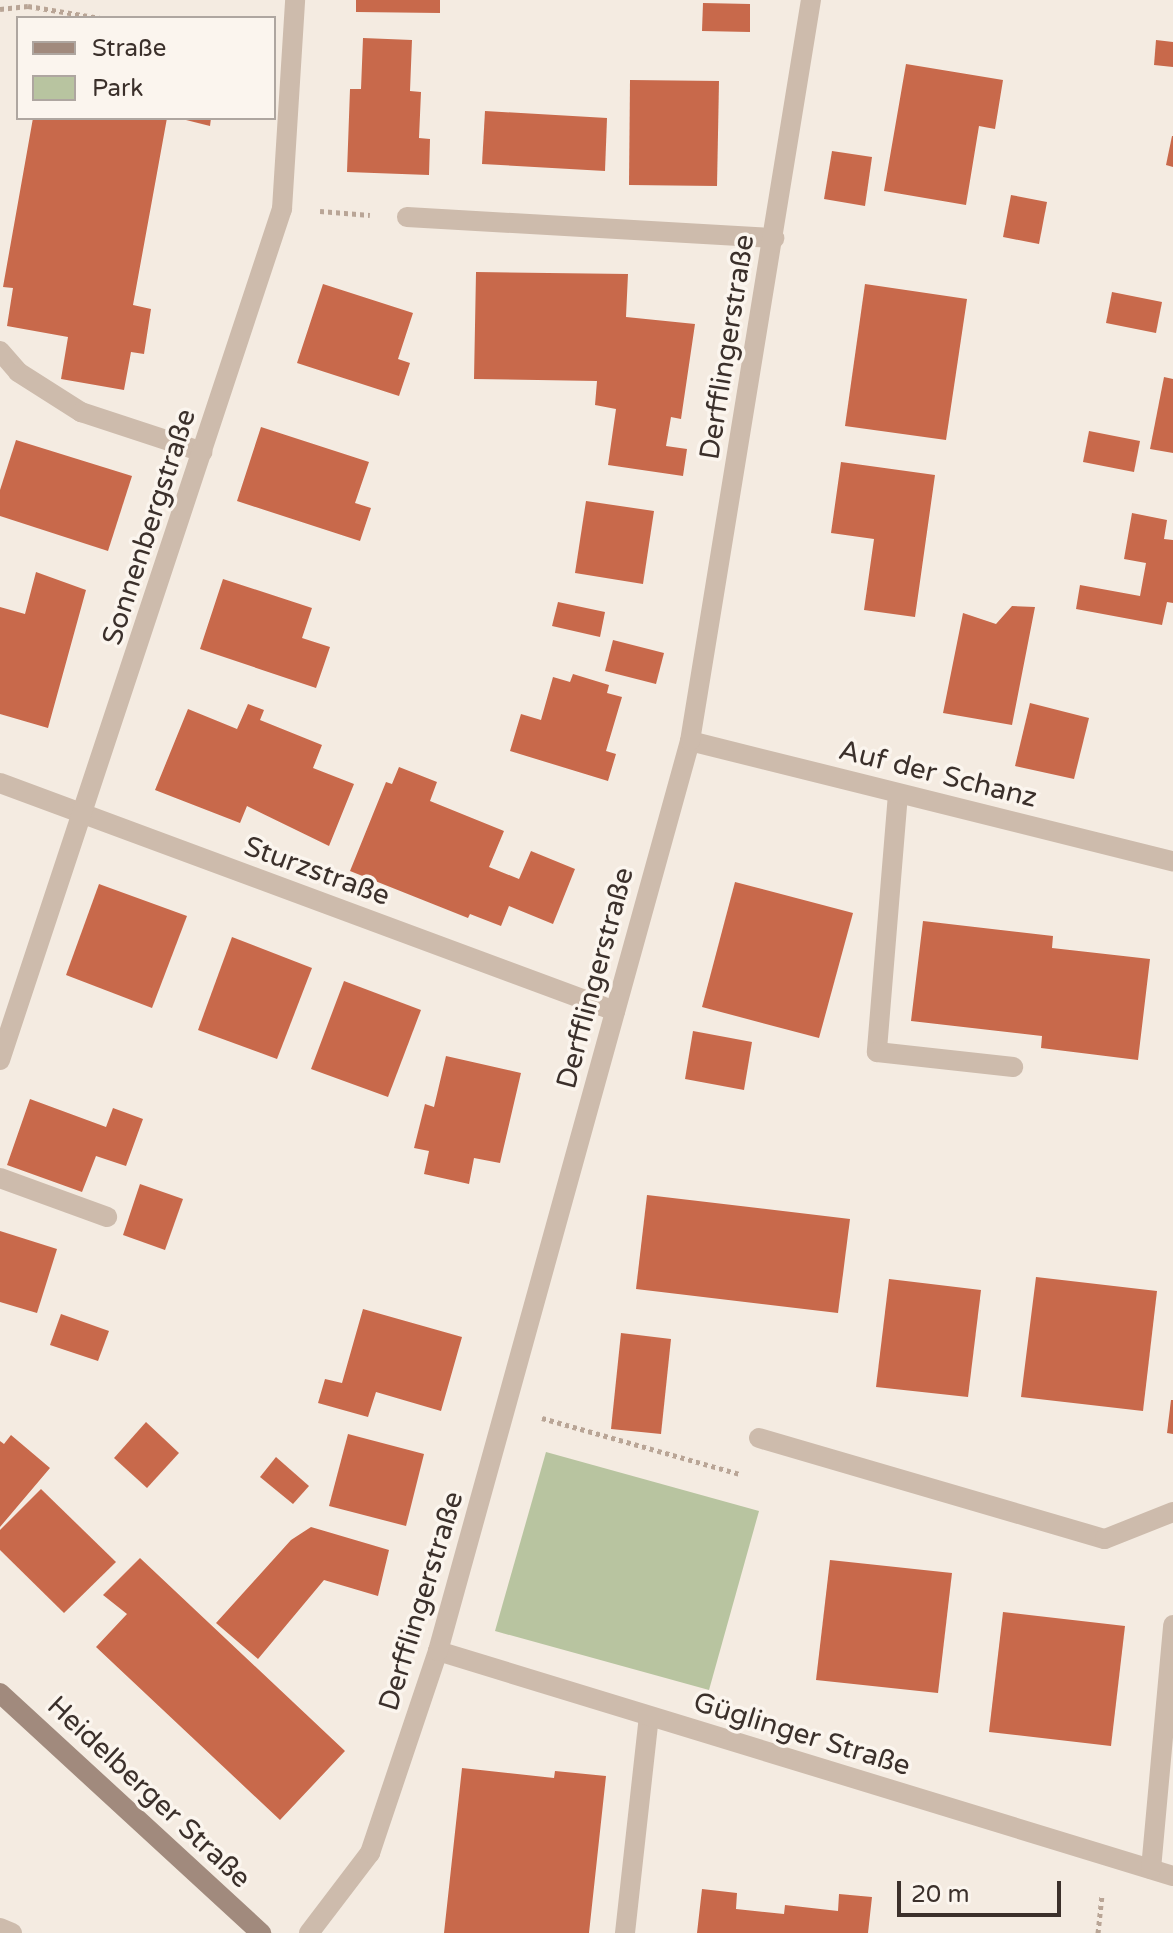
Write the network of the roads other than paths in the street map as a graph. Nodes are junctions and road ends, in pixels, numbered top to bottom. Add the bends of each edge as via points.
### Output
1 (295, 0) edge
2 (811, 0) edge
3 (407, 217) dead end
4 (774, 238) junction
5 (0, 351) edge
6 (203, 452) junction
7 (690, 741) junction
8 (0, 783) edge
9 (898, 794) junction
10 (82, 814) junction
11 (1173, 861) edge
12 (615, 1011) junction
13 (0, 1060) edge
14 (1013, 1067) dead end
15 (0, 1178) edge
16 (107, 1217) dead end
17 (759, 1438) road end
18 (1173, 1512) edge
19 (1173, 1625) edge
20 (438, 1651) junction
21 (0, 1693) edge
22 (649, 1717) junction
23 (1151, 1869) junction
24 (1173, 1876) edge
25 (0, 1928) edge
26 (12, 1933) edge
27 (261, 1933) edge
28 (309, 1933) edge
29 (625, 1933) edge

1 - 6 street, Sonnenbergstraße via 282,209
2 - 4 street, Derfflingerstraße
3 - 4 street
4 - 7 street, Derfflingerstraße
5 - 6 street via 18,372 81,412
6 - 10 street, Sonnenbergstraße
7 - 9 street, Auf der Schanz
7 - 12 street, Derfflingerstraße
8 - 10 street, Sturzstraße
9 - 11 street, Auf der Schanz
9 - 14 street via 877,1052
10 - 12 street, Sturzstraße
10 - 13 street, Sonnenbergstraße
12 - 20 street, Derfflingerstraße
15 - 16 street
17 - 18 street via 1105,1539
19 - 23 street
20 - 22 street, Güglinger Straße
20 - 28 street, Derfflingerstraße via 370,1853
21 - 27 main road, Heidelberger Straße
22 - 23 street, Güglinger Straße
22 - 29 street
23 - 24 street, Güglinger Straße
25 - 26 street

